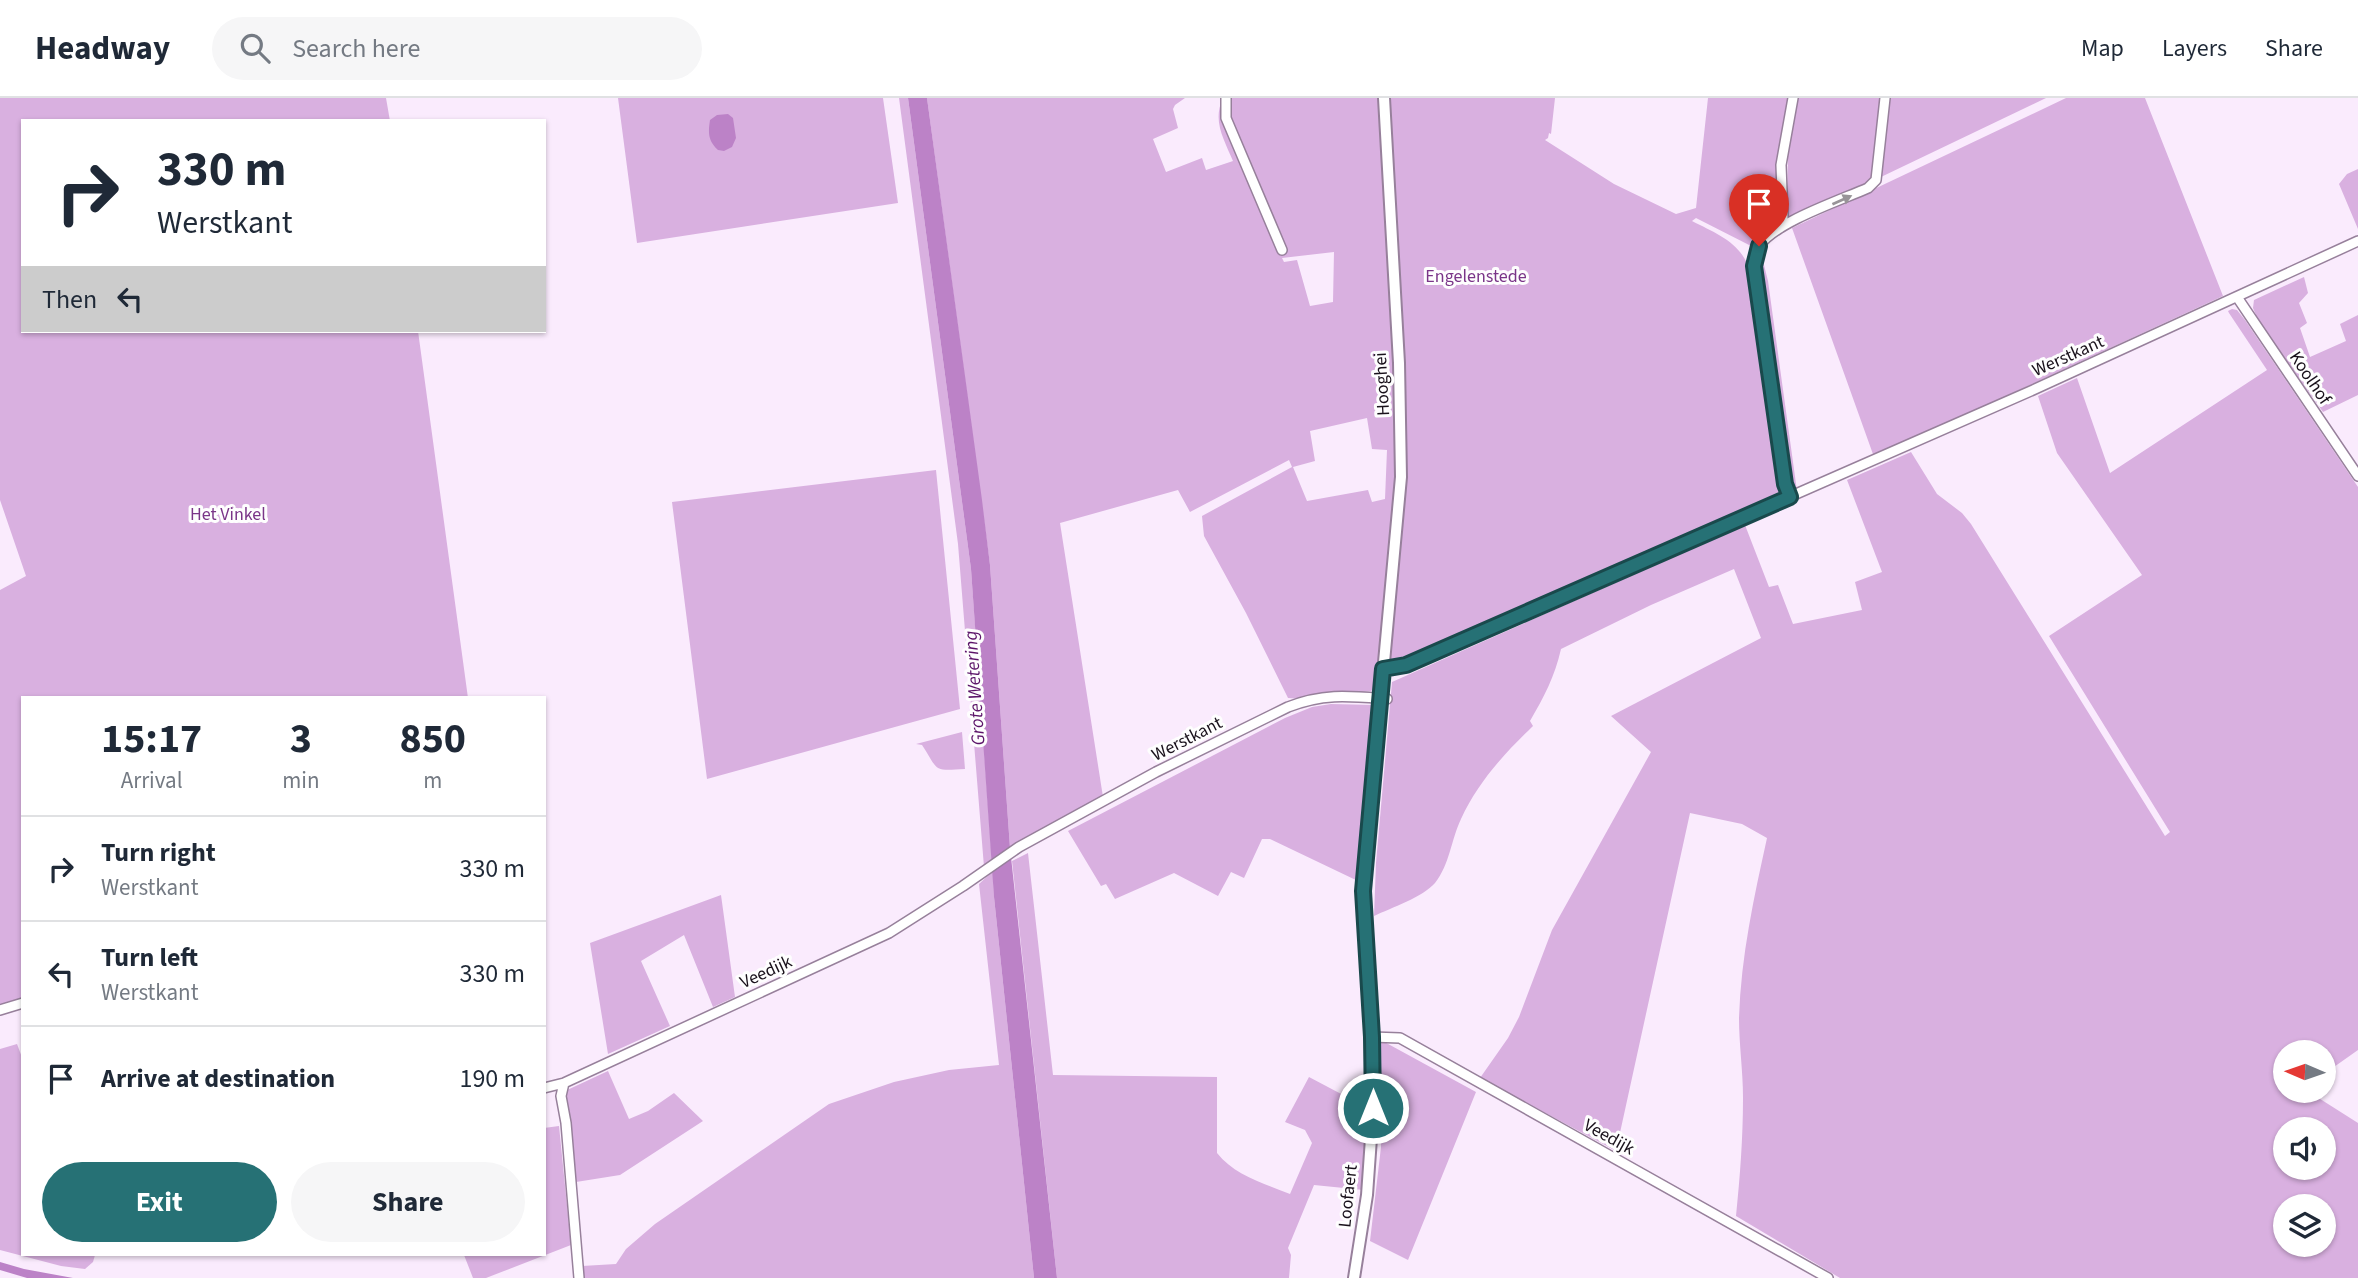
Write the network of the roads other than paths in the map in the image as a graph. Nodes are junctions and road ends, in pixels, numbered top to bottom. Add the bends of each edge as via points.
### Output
1 (1226, 98) edge
2 (1384, 98) edge
3 (1793, 98) edge
4 (1885, 98) edge
5 (1780, 228) junction
6 (2358, 241) edge
7 (1282, 250) dead end
8 (2236, 297) junction
9 (2358, 476) edge
10 (1790, 497) junction
11 (1383, 669) junction
12 (1384, 699) junction
13 (992, 866) joint
14 (21, 1004) edge
15 (0, 1010) edge
16 (1372, 1037) junction
17 (564, 1083) junction
18 (547, 1088) edge
19 (561, 1096) junction
20 (579, 1278) edge
21 (1354, 1278) edge
22 (1828, 1278) edge

1 - 7 street via 1226,118
2 - 11 street, Hooghei via 1402,427
3 - 5 street via 1782,164
5 -> 4 street via 1868,188 1876,180
5 - 10 street via 1759,246 1754,266
6 - 8 street, Werstkant
8 - 9 street, Koolhof
8 - 10 street, Werstkant
10 - 11 street, Werstkant via 1406,665
11 - 12 street, Loofaert
12 - 13 street, Werstkant via 1326,696 1288,707 1156,772
12 - 16 street, Loofaert via 1363,891
13 - 17 street, Veedijk via 889,933
14 - 15 street
16 - 21 street, Loofaert via 1370,1160
16 - 22 street, Veedijk via 1400,1038
17 - 18 street, Veedijk
17 - 19 street
18 - 19 street
19 - 20 street

